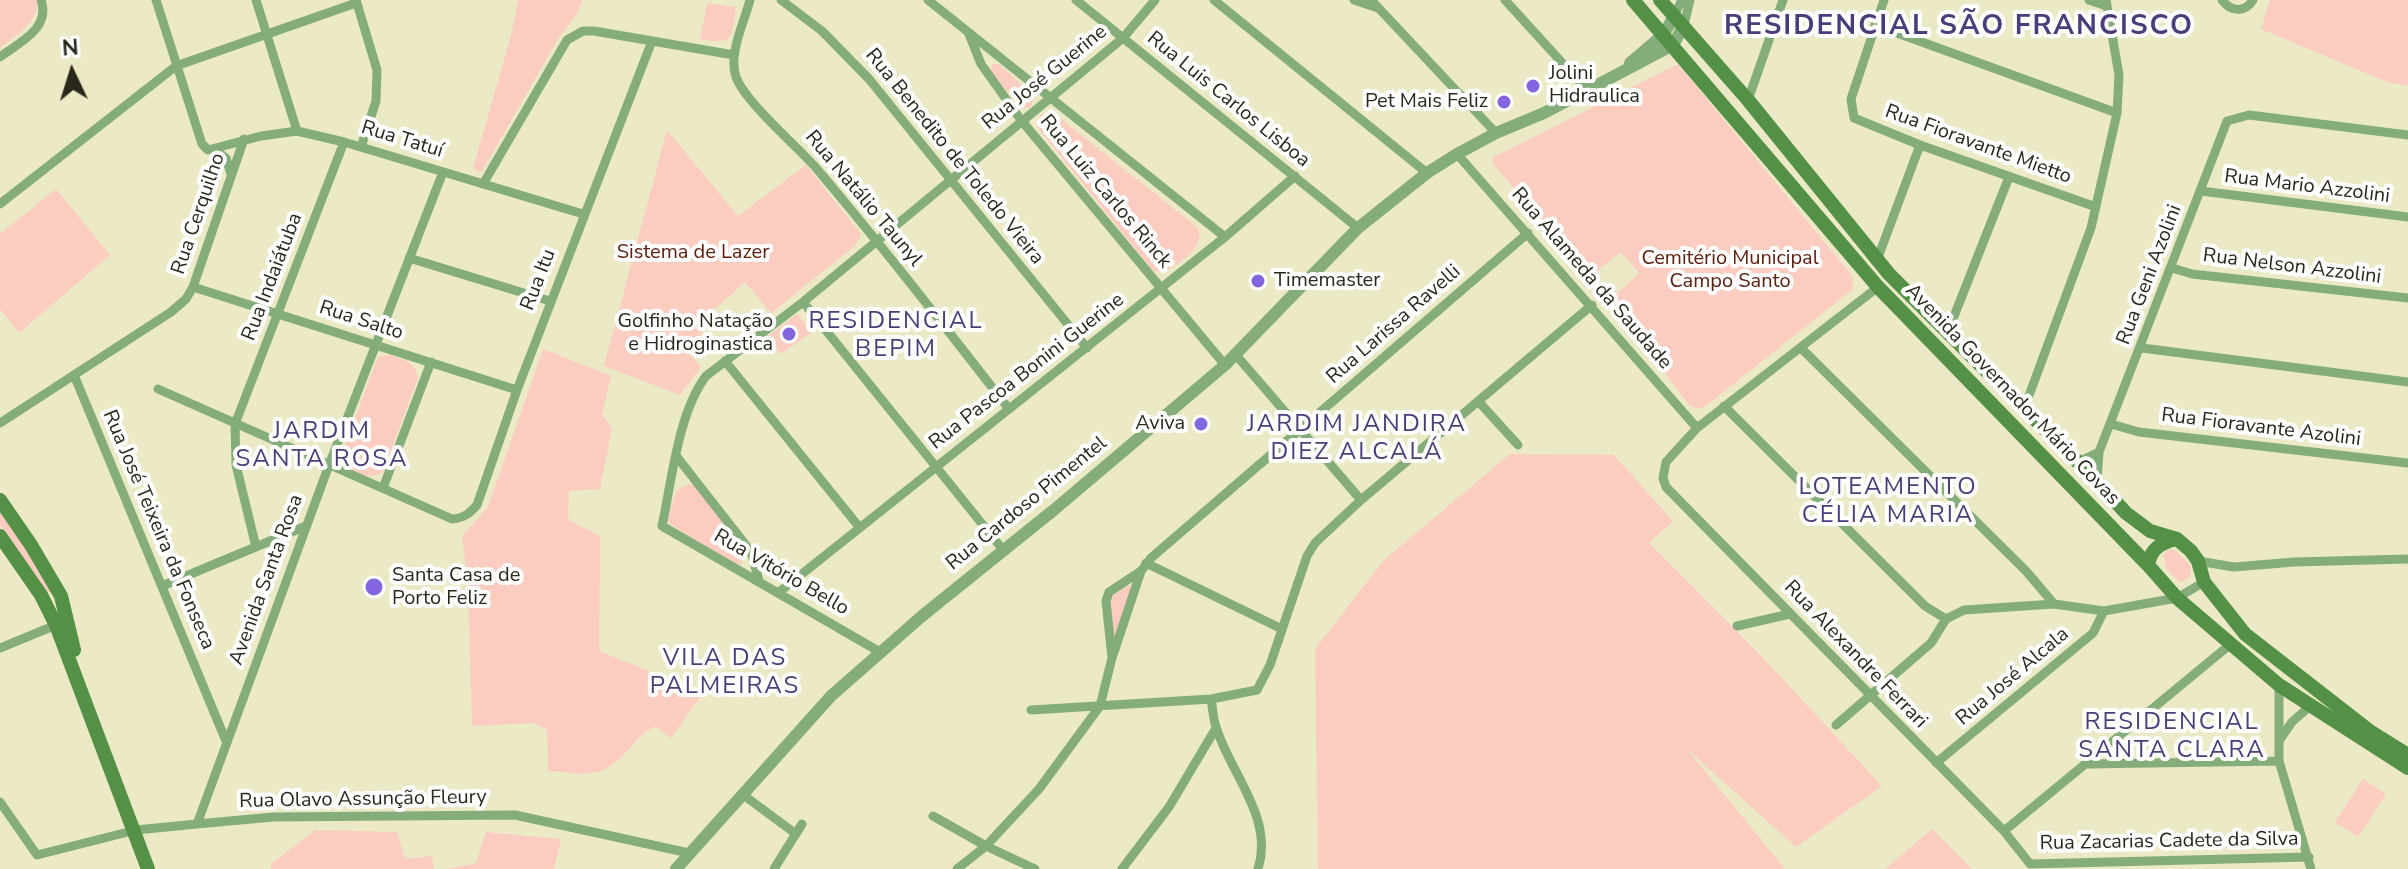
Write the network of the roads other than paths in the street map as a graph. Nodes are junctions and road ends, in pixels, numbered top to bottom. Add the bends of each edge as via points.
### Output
1 (41, 0) edge
2 (156, 0) edge
3 (256, 0) edge
4 (750, 0) edge
5 (781, 0) edge
6 (928, 0) edge
7 (1076, 0) edge
8 (1155, 0) edge
9 (1214, 0) edge
10 (1354, 0) edge
11 (1371, 0) edge
12 (1505, 0) edge
13 (1633, 0) edge
14 (1660, 0) edge
15 (1682, 0) edge
16 (1690, 0) edge
17 (1783, 0) edge
18 (1884, 0) edge
19 (2089, 0) edge
20 (2222, 0) edge
21 (2253, 0) edge
22 (356, 1) edge
23 (2106, 3) edge
24 (1378, 8) junction
25 (1679, 20) junction
26 (1875, 25) junction
27 (266, 33) junction
28 (969, 34) junction
29 (1123, 38) junction
30 (1668, 39) junction
31 (652, 41) junction
32 (734, 55) junction
33 (0, 57) edge
34 (176, 66) junction
35 (1586, 89) junction
36 (1051, 97) junction
37 (1748, 100) junction
38 (2117, 113) junction
39 (1021, 120) junction
40 (297, 131) junction
41 (1496, 133) junction
42 (2408, 135) edge
43 (244, 139) junction
44 (344, 142) junction
45 (1920, 145) junction
46 (361, 147) junction
47 (211, 150) junction
48 (1457, 154) junction
49 (443, 172) junction
50 (1427, 173) junction
51 (231, 176) junction
52 (1295, 176) junction
53 (2009, 177) junction
54 (950, 179) junction
55 (483, 184) junction
56 (2201, 191) junction
57 (0, 204) edge
58 (2096, 207) junction
59 (583, 214) junction
60 (2408, 217) edge
61 (1358, 228) junction
62 (1528, 233) junction
63 (1225, 237) junction
64 (877, 239) junction
65 (409, 258) junction
66 (1877, 260) junction
67 (2172, 268) junction
68 (193, 287) junction
69 (1878, 287) junction
70 (1161, 289) junction
71 (2408, 298) edge
72 (550, 301) junction
73 (803, 302) junction
74 (1592, 305) junction
75 (277, 314) junction
76 (1947, 334) junction
77 (376, 345) junction
78 (1087, 348) junction
79 (1801, 348) junction
80 (2142, 348) junction
81 (1236, 355) junction
82 (725, 361) junction
83 (431, 362) junction
84 (1225, 365) junction
85 (74, 375) junction
86 (2408, 382) edge
87 (158, 389) dead end
88 (517, 390) junction
89 (1479, 402) junction
90 (1724, 406) junction
91 (1009, 409) junction
92 (2024, 409) junction
93 (0, 423) edge
94 (235, 424) junction
95 (2111, 424) junction
96 (1697, 428) junction
97 (1300, 429) junction
98 (1518, 445) dead end
99 (2099, 452) junction
100 (677, 457) junction
101 (2078, 462) junction
102 (2408, 463) edge
103 (329, 465) junction
104 (935, 468) junction
105 (2097, 482) junction
106 (383, 488) junction
107 (0, 500) edge
108 (1361, 500) junction
109 (306, 526) junction
110 (662, 526) joint
111 (860, 528) junction
112 (0, 536) edge
113 (2177, 539) junction
114 (256, 547) junction
115 (1004, 551) junction
116 (2408, 559) edge
117 (2198, 561) junction
118 (2148, 565) junction
119 (1144, 567) junction
120 (759, 581) junction
121 (2204, 582) junction
122 (2165, 585) junction
123 (162, 586) junction
124 (778, 593) junction
125 (41, 595) junction
126 (61, 596) junction
127 (2177, 598) junction
128 (2054, 604) junction
129 (2153, 604) junction
130 (2104, 611) junction
131 (1790, 614) junction
132 (61, 618) junction
133 (1946, 619) junction
134 (1737, 626) dead end
135 (1282, 629) junction
136 (2232, 643) junction
137 (0, 648) edge
138 (880, 652) junction
139 (1112, 658) junction
140 (2279, 685) junction
141 (1869, 696) junction
142 (84, 697) junction
143 (1211, 699) junction
144 (1100, 706) junction
145 (2310, 706) junction
146 (1031, 710) dead end
147 (1836, 725) dead end
148 (1216, 728) junction
149 (2279, 741) junction
150 (227, 742) junction
151 (2408, 755) edge
152 (2279, 761) junction
153 (1936, 763) junction
154 (2088, 764) junction
155 (2408, 768) edge
156 (742, 794) junction
157 (0, 802) edge
158 (933, 816) dead end
159 (197, 824) junction
160 (802, 824) dead end
161 (136, 830) junction
162 (2004, 831) junction
163 (796, 834) junction
164 (986, 846) junction
165 (689, 853) junction
166 (2309, 857) junction
167 (2029, 866) edge
168 (148, 869) edge
169 (676, 869) edge
170 (774, 869) edge
171 (957, 869) edge
172 (1035, 869) edge
173 (1122, 869) edge
174 (1258, 869) edge
175 (2311, 869) edge

1 - 33 street via 41,24
2 - 34 street
3 - 27 street
4 - 32 street
5 - 54 street, Rua Benedito de Toledo Vieira via 843,51
6 - 28 street
7 - 29 street, Rua Luis Carlos Lisboa
8 - 29 street, Rua José Guerine
9 - 50 street
10 - 24 street
11 - 24 street
12 - 35 street
13 - 30 main road, Avenida Governador Mário Covas
14 - 25 main road, Avenida Governador Mário Covas
15 - 25 street, Rua Cardoso Pimentel
16 - 25 street, Rua Cardoso Pimentel
17 - 37 street
18 - 26 street
19 - 23 street
20 - 21 street via 2237,10
22 - 27 street
22 - 46 street via 377,70 376,101
23 - 38 street via 2119,75
24 - 41 street
25 - 30 street, Rua Cardoso Pimentel
25 - 37 main road, Avenida Governador Mário Covas
26 - 38 street
26 - 45 street, Rua Fioravante Mietto via 1851,112 1854,118
27 - 34 street
27 - 40 street
28 - 36 street
28 - 39 street, Rua Luiz Carlos Rinck via 981,64
29 - 36 street, Rua José Guerine
29 - 52 street, Rua Luis Carlos Lisboa
30 - 35 street, Rua Cardoso Pimentel
30 - 69 main road, Avenida Governador Mário Covas
31 - 32 street
31 - 55 street via 594,31 567,40
31 - 59 street, Rua Itu
32 - 64 street, Rua Natálio Taunyl via 737,79 751,100
34 - 47 street via 202,144
34 - 57 street
35 - 41 street, Rua Cardoso Pimentel
36 - 39 street, Rua José Guerine
36 - 63 street
37 - 66 main road, Avenida Governador Mário Covas
38 - 58 street
39 - 54 street, Rua José Guerine
39 - 70 street, Rua Luiz Carlos Rinck
40 - 43 street, Rua Tatuí
40 - 44 street, Rua Tatuí
41 - 48 street, Rua Cardoso Pimentel
42 - 56 street, Rua Geni Azolini via 2239,117 2227,121
43 - 47 street, Rua Tatuí
43 - 51 street, Rua Cerquilho
44 - 46 street, Rua Tatuí
44 - 75 street, Rua Indaiátuba
45 - 53 street, Rua Fioravante Mietto
45 - 66 street
46 - 49 street, Rua Tatuí
47 - 51 street via 229,163
48 - 50 street, Rua Cardoso Pimentel
48 - 62 street, Rua Alameda da Saudade
49 - 55 street, Rua Tatuí
49 - 65 street, Avenida Santa Rosa
50 - 61 street, Rua Cardoso Pimentel
51 - 68 street, Rua Cerquilho
52 - 61 street, Rua Luis Carlos Lisboa
52 - 63 street, Rua Pascoa Bonini Guerine
53 - 58 street, Rua Fioravante Mietto
53 - 76 street
54 - 64 street, Rua José Guerine
54 - 78 street, Rua Benedito de Toledo Vieira
55 - 59 street, Rua Tatuí
56 - 60 street, Rua Mario Azzolini
56 - 67 street, Rua Geni Azolini
58 - 92 street
59 - 72 street, Rua Itu
61 - 81 street, Rua Cardoso Pimentel
62 - 74 street, Rua Alameda da Saudade
62 - 97 street, Rua Larissa Ravelli
63 - 70 street, Rua Pascoa Bonini Guerine
64 - 73 street, Rua José Guerine
64 - 91 street, Rua Natálio Taunyl
65 - 72 street
65 - 77 street, Avenida Santa Rosa
66 - 76 main road, Avenida Governador Mário Covas
67 - 71 street, Rua Nelson Azzolini
67 - 80 street, Rua Geni Azolini
68 - 75 street, Rua Salto
68 - 85 street, Rua Cerquilho via 171,312
69 - 79 street
69 - 118 main road, Avenida Governador Mário Covas
70 - 78 street, Rua Pascoa Bonini Guerine
70 - 84 street, Rua Luiz Carlos Rinck
72 - 88 street, Rua Itu
73 - 82 street, Rua José Guerine
73 - 104 street
74 - 89 street
74 - 96 street, Rua Alameda da Saudade
75 - 77 street, Rua Salto
75 - 94 street, Rua Indaiátuba
76 - 92 main road, Avenida Governador Mário Covas
77 - 83 street, Rua Salto
77 - 103 street, Avenida Santa Rosa
78 - 91 street, Rua Pascoa Bonini Guerine
79 - 90 street
79 - 128 street
80 - 86 street
80 - 95 street, Rua Geni Azolini
81 - 84 street, Rua Cardoso Pimentel
81 - 97 street
82 - 100 street, Rua José Guerine via 695,390
82 - 111 street
83 - 88 street, Rua Salto
83 - 106 street
84 - 115 street, Rua Cardoso Pimentel
85 - 93 street
85 - 123 street, Rua José Teixeira da Fonseca
87 - 94 street
88 - 106 street, Rua Itu via 477,505 463,518 452,519
89 - 98 street
89 - 108 street
90 - 96 street
90 - 133 street via 1925,606
91 - 104 street, Rua Pascoa Bonini Guerine
92 - 101 main road, Avenida Governador Mário Covas
94 - 103 street
94 - 114 street via 236,465
95 - 99 street, Rua Geni Azolini
95 - 102 street, Rua Fioravante Azolini via 2139,432
96 - 131 street, Rua Alexandre Ferrari via 1672,453 1664,469 1666,487
97 - 108 street
97 - 119 street, Rua Larissa Ravelli
99 - 101 street
99 - 105 street, Rua Geni Azolini
100 - 110 street, Rua José Guerine
100 - 120 street via 737,532 752,555
101 - 105 main road, Avenida Governador Mário Covas
103 - 106 street
103 - 109 street, Avenida Santa Rosa
104 - 111 street, Rua Pascoa Bonini Guerine
104 - 115 street
105 - 113 main road, Avenida Governador Mário Covas via 2150,531
107 - 126 main road
108 - 135 street via 1311,548
109 - 114 street
109 - 150 street, Avenida Santa Rosa
110 - 120 street, Rua Vitório Bello
111 - 124 street, Rua Pascoa Bonini Guerine
112 - 125 main road
113 - 117 main road, Avenida Governador Mário Covas
113 - 118 main road via 2155,548
114 - 123 street
115 - 138 street, Rua Cardoso Pimentel
116 - 117 street via 2234,567
117 - 121 main road, Avenida Governador Mário Covas
118 - 122 main road, Avenida Governador Mário Covas
119 - 135 street
119 - 139 street
119 - 139 street, Rua Larissa Ravelli via 1107,596
120 - 124 street, Rua Vitório Bello
121 - 127 street
121 - 151 main road, Avenida Governador Mário Covas via 2245,634
122 - 127 main road, Avenida Governador Mário Covas
122 - 129 street
123 - 150 street, Rua José Teixeira da Fonseca
124 - 138 street, Rua Vitório Bello
125 - 126 main road
125 - 132 main road
126 - 132 main road
127 - 129 street
127 - 136 main road, Avenida Governador Mário Covas
128 - 130 street
128 - 133 street via 1964,610
129 - 130 street
130 - 153 street, Rua José Alcala via 2093,633
131 - 134 street
131 - 141 street, Rua Alexandre Ferrari
132 - 137 street
132 - 142 main road
132 - 142 main road
133 - 141 street via 1931,643
135 - 143 street via 1257,690
136 - 140 main road, Avenida Governador Mário Covas
136 - 154 street
138 - 156 street, Rua Cardoso Pimentel via 831,696
139 - 144 street
140 - 145 main road, Avenida Governador Mário Covas
140 - 149 street
141 - 147 street
141 - 153 street, Rua Alexandre Ferrari
142 - 161 main road
143 - 144 street
143 - 148 street
144 - 146 street
144 - 164 street via 1039,789
145 - 149 street
145 - 155 main road, Avenida Governador Mário Covas
148 - 173 street via 1169,807
148 - 174 street via 1260,825
149 - 152 street
150 - 159 street, Avenida Santa Rosa
152 - 154 street
152 - 166 street
153 - 162 street, Rua Alexandre Ferrari
154 - 162 street
156 - 163 street
156 - 165 street, Rua Cardoso Pimentel
157 - 161 street, Rua Olavo Assunção Fleury via 37,855
158 - 164 street
159 - 161 street, Rua Olavo Assunção Fleury
159 - 165 street, Rua Olavo Assunção Fleury via 273,817 515,815
160 - 163 street
161 - 168 main road
162 - 167 street, Rua Alexandre Ferrari
163 - 170 street
164 - 171 street
164 - 172 street
165 - 169 street, Rua Cardoso Pimentel
166 - 167 street, Rua Zacarias Cadete da Silva
166 - 175 street

